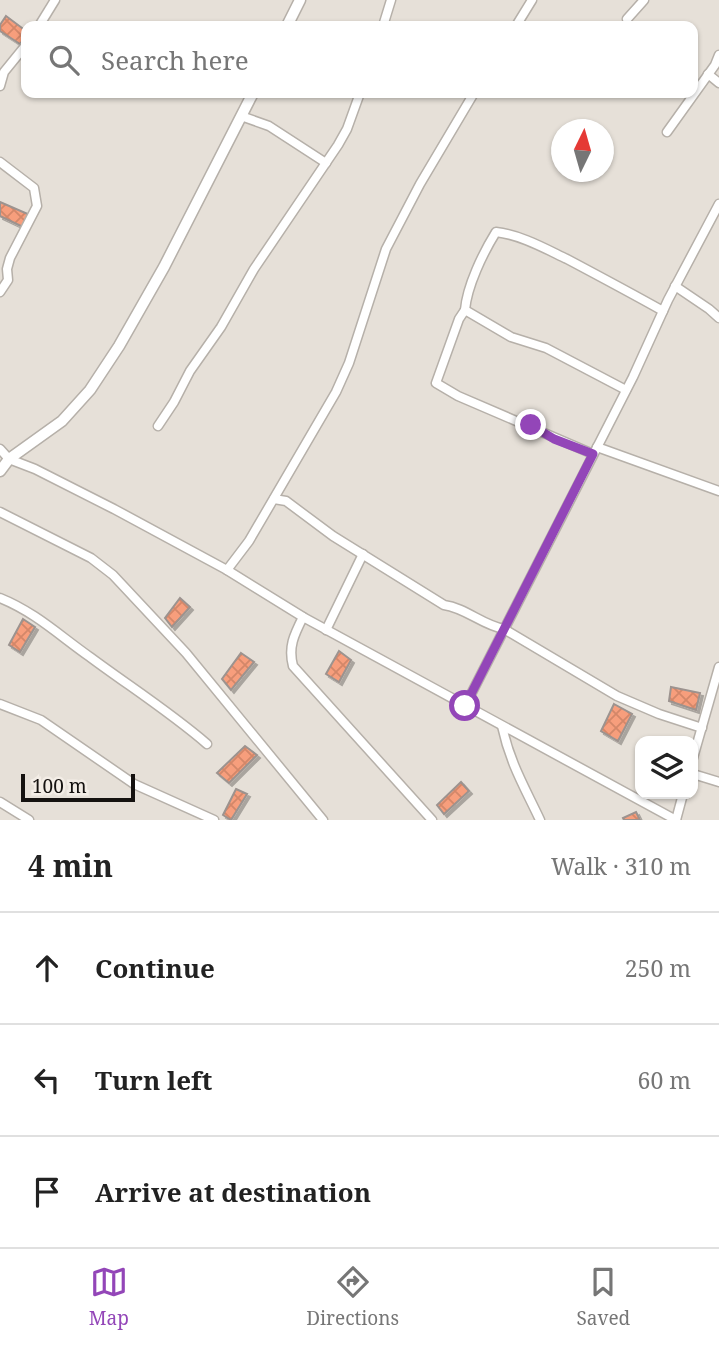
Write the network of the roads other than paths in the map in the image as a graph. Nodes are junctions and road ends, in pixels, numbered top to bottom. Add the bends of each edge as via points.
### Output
1 (55, 0) edge
2 (300, 0) edge
3 (391, 0) edge
4 (532, 0) edge
5 (644, 0) edge
6 (627, 19) dead end
7 (41, 21) edge
8 (290, 21) edge
9 (385, 21) edge
10 (519, 21) edge
11 (21, 51) edge
12 (719, 55) edge
13 (708, 74) junction
14 (719, 83) edge
15 (0, 86) edge
16 (698, 88) edge
17 (250, 98) edge
18 (358, 98) edge
19 (471, 98) edge
20 (691, 98) edge
21 (241, 116) junction
22 (667, 132) dead end
23 (0, 162) edge
24 (326, 163) junction
25 (719, 204) edge
26 (675, 286) junction
27 (0, 292) edge
28 (466, 310) junction
29 (663, 311) junction
30 (719, 318) edge
31 (626, 390) junction
32 (158, 426) dead end
33 (0, 449) edge
34 (595, 450) junction
35 (9, 459) junction
36 (0, 471) edge
37 (719, 491) edge
38 (274, 499) junction
39 (0, 512) edge
40 (363, 554) junction
41 (227, 570) junction
42 (0, 598) edge
43 (303, 617) junction
44 (504, 629) junction
45 (326, 630) junction
46 (719, 667) edge
47 (0, 704) edge
48 (465, 706) junction
49 (502, 726) junction
50 (702, 728) junction
51 (698, 741) edge
52 (207, 744) dead end
53 (698, 776) edge
54 (719, 782) edge
55 (682, 799) edge
56 (0, 802) edge
57 (29, 820) edge
58 (214, 820) edge
59 (323, 820) edge
60 (432, 820) edge
61 (540, 820) edge
62 (676, 820) edge

1 - 7 street
2 - 8 street
3 - 9 street
4 - 10 street
5 - 6 street
11 - 15 street via 4,72
12 - 13 street
13 - 14 street
13 - 16 street
17 - 21 street
18 - 24 street via 347,129
19 - 38 street via 386,249 336,393
20 - 22 street
21 - 24 street via 269,125
21 - 35 street via 164,267 90,390 62,421
23 - 27 street via 34,188 37,206 10,258 8,280
24 - 32 street
25 - 26 street
26 - 29 street
26 - 30 street
28 - 29 street via 470,286 496,232 541,246
28 - 31 street via 511,337 546,348
28 - 34 street via 436,383
29 - 31 street
31 - 34 street
33 - 35 street
34 - 37 street
34 - 44 street
35 - 36 street
35 - 41 street
38 - 40 street via 286,501
38 - 41 street
39 - 59 street via 91,558 113,575 186,653
40 - 44 street via 443,605
40 - 45 street
41 - 43 street
42 - 52 street via 36,615
43 - 45 street
43 - 60 street via 291,646 293,666
44 - 48 street
44 - 50 street via 617,696
45 - 48 street
46 - 50 street
47 - 58 street via 41,720 134,784
48 - 49 street
49 - 61 street via 518,779
49 - 62 street
50 - 51 street
53 - 54 street
55 - 62 street
56 - 57 street

